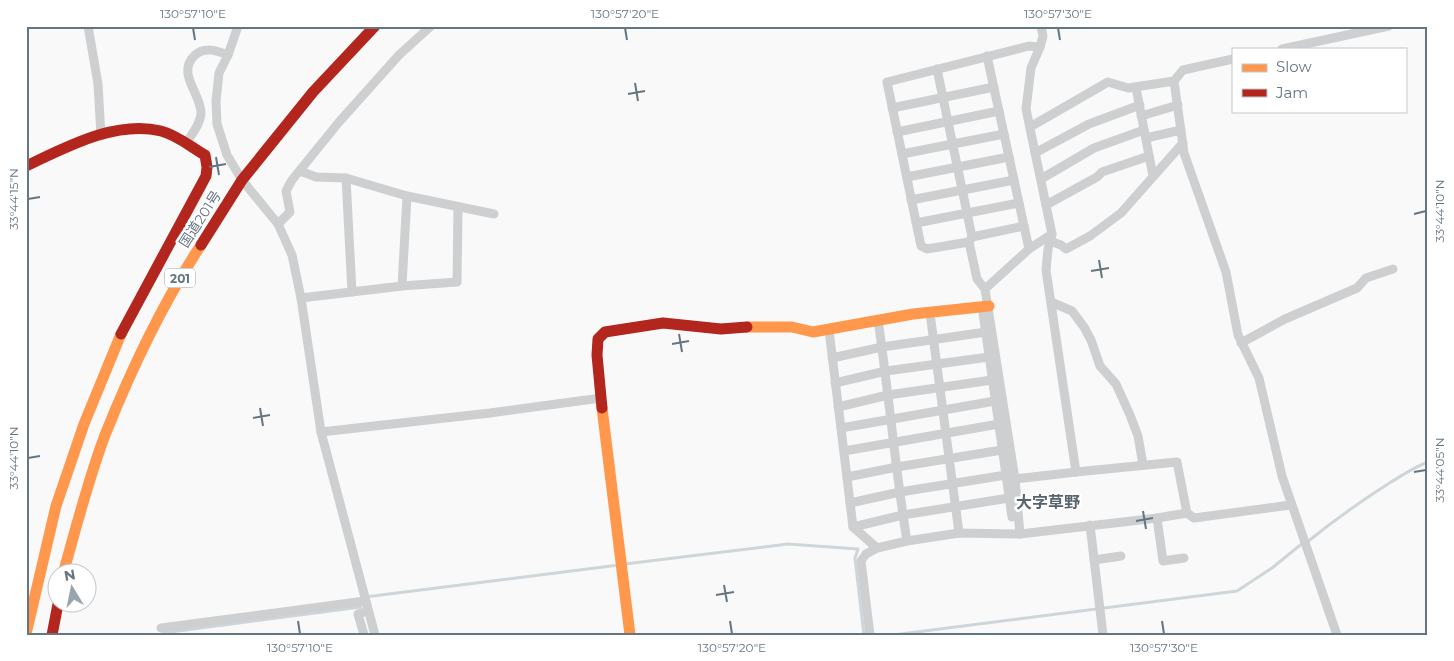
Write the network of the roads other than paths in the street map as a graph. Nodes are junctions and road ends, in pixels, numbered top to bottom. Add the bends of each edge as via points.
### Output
1 (88, 26) edge
2 (238, 26) edge
3 (375, 26) edge
4 (432, 26) edge
5 (1042, 26) edge
6 (1389, 26) edge
7 (1040, 47) junction
8 (1287, 48) edge
9 (228, 54) junction
10 (987, 56) junction
11 (1232, 59) edge
12 (937, 69) junction
13 (1174, 81) junction
14 (994, 87) junction
15 (1136, 88) junction
16 (943, 98) junction
17 (1140, 105) junction
18 (1178, 106) junction
19 (892, 108) junction
20 (999, 111) junction
21 (1142, 116) junction
22 (948, 121) junction
23 (1030, 127) junction
24 (1181, 130) junction
25 (897, 132) junction
26 (1004, 134) junction
27 (1145, 134) junction
28 (101, 136) junction
29 (186, 143) junction
30 (1183, 143) junction
31 (952, 144) junction
32 (902, 154) junction
33 (1035, 154) junction
34 (1149, 156) junction
35 (1009, 157) junction
36 (26, 166) edge
37 (957, 167) junction
38 (300, 171) junction
39 (1153, 176) junction
40 (907, 177) junction
41 (346, 178) junction
42 (1040, 179) junction
43 (242, 180) junction
44 (1014, 180) junction
45 (962, 190) junction
46 (407, 196) junction
47 (912, 200) junction
48 (1019, 203) junction
49 (1046, 206) junction
50 (458, 208) junction
51 (967, 213) junction
52 (494, 214) dead end
53 (916, 223) junction
54 (278, 224) junction
55 (1024, 226) junction
56 (1051, 238) junction
57 (970, 239) junction
58 (1029, 249) junction
59 (1393, 269) dead end
60 (402, 286) junction
61 (985, 289) junction
62 (352, 292) junction
63 (301, 298) junction
64 (1051, 302) junction
65 (986, 309) junction
66 (930, 313) junction
67 (878, 320) junction
68 (829, 330) junction
69 (986, 332) junction
70 (934, 339) junction
71 (1242, 343) junction
72 (882, 347) junction
73 (989, 357) junction
74 (832, 358) junction
75 (937, 364) junction
76 (886, 371) junction
77 (992, 380) junction
78 (835, 383) junction
79 (940, 387) junction
80 (888, 395) junction
81 (601, 398) junction
82 (995, 401) junction
83 (838, 407) junction
84 (943, 409) junction
85 (891, 419) junction
86 (998, 424) junction
87 (841, 428) junction
88 (321, 432) junction
89 (946, 433) junction
90 (894, 442) junction
91 (1002, 450) junction
92 (844, 451) junction
93 (949, 458) junction
94 (1143, 465) junction
95 (897, 467) junction
96 (1076, 472) junction
97 (847, 477) junction
98 (1010, 477) junction
99 (952, 484) junction
100 (900, 492) junction
101 (1009, 498) junction
102 (850, 503) junction
103 (1291, 505) junction
104 (956, 506) junction
105 (1186, 513) junction
106 (903, 515) junction
107 (1012, 517) dead end
108 (1157, 518) junction
109 (1090, 525) junction
110 (853, 527) junction
111 (959, 533) junction
112 (1020, 534) junction
113 (907, 541) junction
114 (877, 548) junction
115 (1121, 556) dead end
116 (1184, 558) dead end
117 (1094, 560) junction
118 (66, 564) edge
119 (365, 600) junction
120 (368, 611) junction
121 (56, 614) edge
122 (161, 628) dead end
123 (26, 634) edge
124 (52, 635) edge
125 (364, 635) edge
126 (375, 635) edge
127 (630, 635) edge
128 (870, 635) edge
129 (1103, 635) edge
130 (1337, 635) edge

1 - 28 street via 98,84
2 - 9 street
3 - 43 main road, 国道201号 / 201 via 313,92
4 - 38 street via 399,55
5 - 7 street
6 - 8 street
7 - 10 street via 1029,46
7 - 23 street via 1031,68 1026,109
9 - 29 street via 206,50 197,53 189,62 187,74 200,102 201,113
9 - 43 street via 219,73 216,124 227,155
10 - 12 street
10 - 14 street
11 - 13 street via 1183,70
12 - 16 street
12 - 19 street via 887,82
13 - 15 street
13 - 18 street
14 - 16 street
14 - 20 street
15 - 17 street
15 - 23 street via 1108,82
16 - 19 street
16 - 22 street
17 - 21 street
17 - 33 street via 1089,124
18 - 21 street
18 - 24 street
19 - 25 street
20 - 22 street
20 - 26 street
21 - 27 street
22 - 25 street
22 - 31 street
23 - 33 street
24 - 27 street
24 - 30 street
25 - 32 street
26 - 31 street
26 - 35 street
27 - 34 street
27 - 42 street via 1094,148
28 - 29 main road via 134,128 149,129 162,131
28 - 36 main road
29 - 123 main road via 205,155 206,176 124,325 84,424 56,506
30 - 39 street
30 - 71 street via 1226,272
31 - 32 street
31 - 37 street
32 - 40 street
33 - 42 street
34 - 39 street
34 - 49 street via 1102,172
35 - 37 street
35 - 44 street
37 - 40 street
37 - 45 street
38 - 41 street via 316,177
38 - 54 street via 286,192 290,212
39 - 56 street via 1121,213 1090,236 1066,249
40 - 47 street
41 - 46 street
41 - 62 street
42 - 49 street
43 - 54 street
43 - 118 main road, 国道201号 / 201 via 180,277 143,349 105,436
44 - 45 street
44 - 48 street
45 - 47 street
45 - 51 street
46 - 50 street
46 - 60 street
47 - 53 street
48 - 51 street
48 - 55 street
49 - 56 street
50 - 52 street
50 - 60 street via 457,282
51 - 53 street
51 - 57 street
53 - 57 street via 921,246 928,249
54 - 63 street via 292,255
55 - 57 street
55 - 58 street
56 - 58 street
56 - 64 street via 1046,270
57 - 61 street via 977,279
58 - 61 street
59 - 71 street via 1366,278 1357,288 1292,316
60 - 62 street
61 - 65 street
62 - 63 street
63 - 88 street
64 - 94 street via 1072,312 1084,327 1100,366 1116,384 1126,407 1138,436
64 - 96 street
65 - 66 main road
65 - 69 street
65 - 98 street
66 - 67 main road
66 - 70 street
67 - 68 main road
67 - 72 street
68 - 74 street
68 - 81 main road via 813,332 768,326 721,329 663,322 605,332 598,339 597,355
69 - 70 street
69 - 73 street
70 - 72 street
70 - 75 street
71 - 103 street via 1259,378
72 - 74 street
72 - 76 street
73 - 75 street
73 - 77 street
74 - 78 street
75 - 76 street
75 - 79 street
76 - 78 street
76 - 80 street
77 - 79 street
77 - 82 street
78 - 83 street
79 - 80 street
79 - 84 street
80 - 83 street
80 - 85 street
81 - 88 street via 490,414
81 - 127 main road
82 - 84 street
82 - 86 street
83 - 87 street
84 - 85 street
84 - 89 street
85 - 87 street
85 - 90 street
86 - 89 street
86 - 91 street
87 - 92 street
88 - 119 street
89 - 90 street
89 - 93 street
90 - 92 street
90 - 95 street
91 - 93 street
91 - 98 street
92 - 97 street
93 - 95 street
93 - 99 street
94 - 96 street
94 - 105 street via 1177,462
95 - 97 street
95 - 100 street
96 - 98 street
97 - 102 street
98 - 99 street
98 - 101 street
98 - 112 street
99 - 100 street
99 - 104 street
100 - 102 street
100 - 106 street
101 - 104 street
101 - 107 street
102 - 110 street
103 - 105 street via 1194,518
103 - 130 street
104 - 106 street
104 - 111 street
105 - 108 street
106 - 110 street
106 - 113 street
108 - 109 street
108 - 116 street via 1163,561
109 - 112 street
109 - 117 street
110 - 114 street
111 - 112 street
111 - 113 street
113 - 114 street
114 - 128 street via 861,561
115 - 117 street
117 - 129 street
119 - 120 street
119 - 122 street
120 - 125 street via 358,614
120 - 126 street
121 - 124 main road

